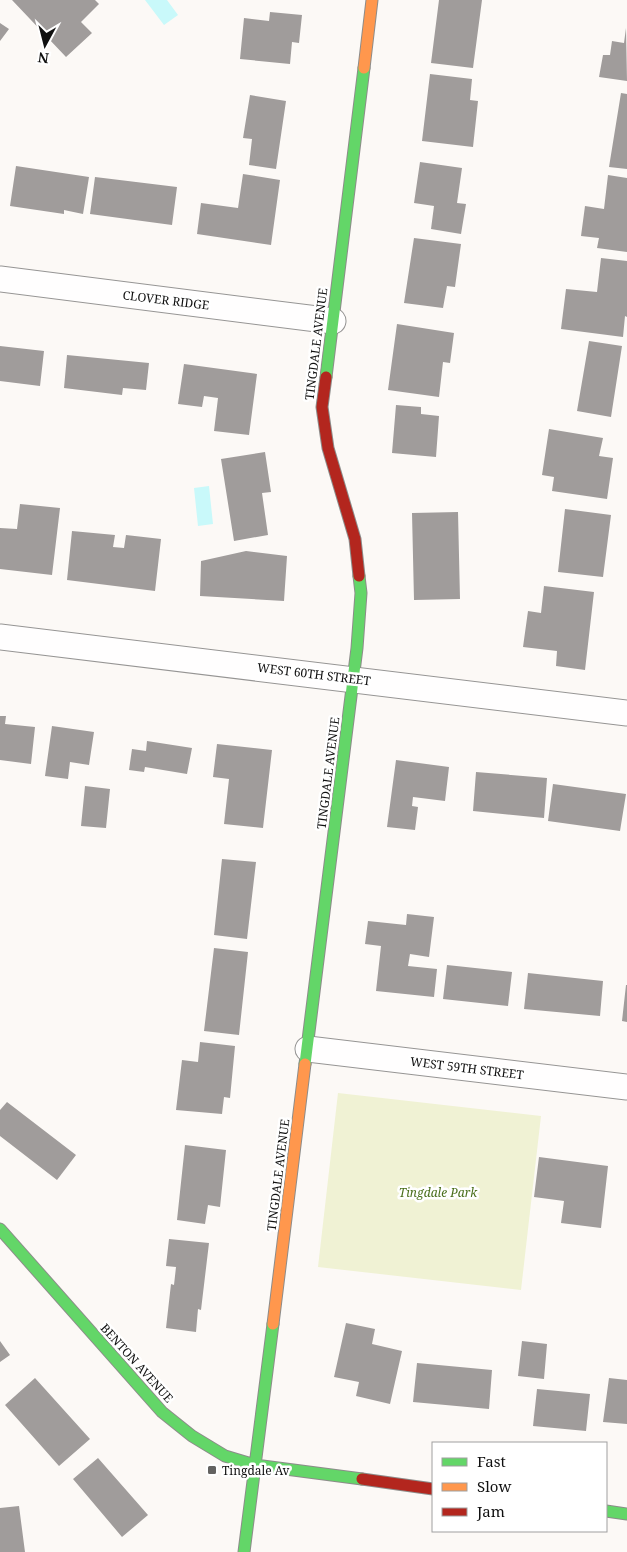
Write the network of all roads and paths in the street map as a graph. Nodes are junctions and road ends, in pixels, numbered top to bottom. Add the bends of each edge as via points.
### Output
1 (372, 0) edge
2 (0, 279) edge
3 (332, 321) junction
4 (0, 637) edge
5 (353, 679) junction
6 (627, 713) edge
7 (308, 1049) junction
8 (627, 1087) edge
9 (0, 1229) edge
10 (255, 1465) junction
11 (432, 1489) edge
12 (607, 1512) edge
13 (627, 1514) edge
14 (244, 1552) edge

1 - 3 street, TINGDALE AVENUE
2 - 3 street, CLOVER RIDGE
3 - 5 street, TINGDALE AVENUE via 322,407 328,448 355,539 361,592
4 - 5 street, WEST 60TH STREET
5 - 6 street, WEST 60TH STREET
5 - 7 street, TINGDALE AVENUE
7 - 8 street, WEST 59TH STREET
7 - 10 street, TINGDALE AVENUE
9 - 10 street, BENTON AVENUE via 162,1412 225,1456
10 - 11 street, BENTON AVENUE
10 - 14 street, TINGDALE AVENUE
12 - 13 street

